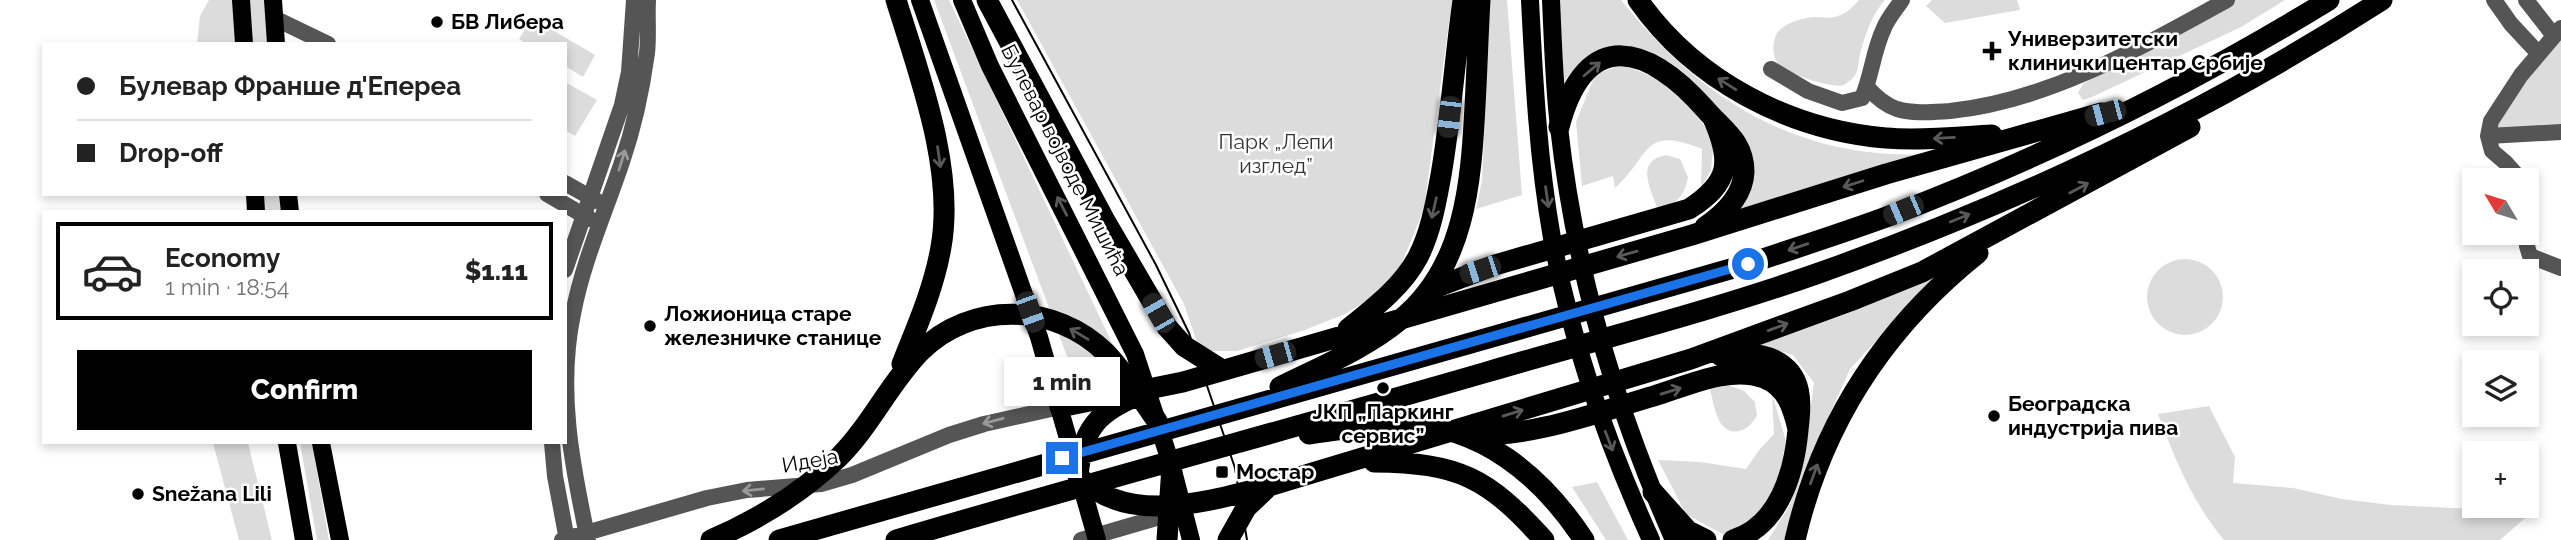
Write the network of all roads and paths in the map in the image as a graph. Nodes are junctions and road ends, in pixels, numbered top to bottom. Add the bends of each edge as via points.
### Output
1 (242, 0) edge
2 (273, 0) edge
3 (634, 0) edge
4 (648, 0) edge
5 (896, 0) edge
6 (920, 0) edge
7 (962, 0) edge
8 (987, 0) edge
9 (1463, 0) edge
10 (1480, 0) edge
11 (1530, 0) edge
12 (1551, 0) edge
13 (1638, 0) edge
14 (1902, 0) edge
15 (2227, 0) edge
16 (2329, 0) edge
17 (2382, 0) edge
18 (2494, 0) edge
19 (2526, 0) edge
20 (274, 18) junction
21 (2557, 32) edge
22 (244, 42) edge
23 (276, 42) edge
24 (324, 42) edge
25 (2301, 51) junction
26 (2539, 54) junction
27 (1771, 69) dead end
28 (1867, 87) junction
29 (2151, 100) junction
30 (1713, 118) junction
31 (1559, 127) junction
32 (2036, 131) junction
33 (2561, 132) edge
34 (2488, 136) junction
35 (2511, 168) edge
36 (567, 184) edge
37 (550, 196) edge
38 (590, 197) junction
39 (606, 205) junction
40 (583, 215) junction
41 (2019, 220) junction
42 (599, 224) junction
43 (1692, 235) junction
44 (2527, 245) edge
45 (567, 264) edge
46 (2561, 268) edge
47 (1429, 290) junction
48 (1339, 337) junction
49 (567, 353) edge
50 (1691, 359) junction
51 (1222, 370) junction
52 (894, 386) junction
53 (567, 388) edge
54 (1153, 389) junction
55 (1060, 407) junction
56 (1234, 410) junction
57 (1157, 421) junction
58 (1798, 429) junction
59 (1462, 435) junction
60 (1237, 442) junction
61 (287, 444) edge
62 (321, 444) edge
63 (552, 444) edge
64 (1354, 461) junction
65 (1172, 467) junction
66 (1078, 476) junction
67 (1269, 486) junction
68 (1653, 492) junction
69 (1209, 501) junction
70 (587, 536) edge
71 (1583, 538) edge
72 (565, 539) edge
73 (1091, 539) edge
74 (304, 540) edge
75 (340, 540) edge
76 (711, 540) edge
77 (779, 540) edge
78 (896, 540) edge
79 (1167, 540) edge
80 (1191, 540) edge
81 (1228, 540) edge
82 (1544, 540) edge
83 (1651, 540) edge
84 (1674, 540) edge
85 (1706, 540) edge
86 (1733, 540) edge
87 (1795, 540) edge

1 - 22 main road
2 - 20 main road
3 - 38 street via 627,83
39 -> 4 street via 639,98 647,50
5 -> 52 highway via 936,137 944,225 929,295
6 - 55 main road
57 -> 7 main road, Булевар војводе Мишића via 1135,354
8 - 51 highway via 1163,320 1184,346
9 -> 48 highway via 1447,141 1437,199 1422,246 1394,290
10 - 47 highway via 1471,172 1449,257
11 -> 83 main road via 1537,130 1552,238 1599,415
12 - 31 main road
32 -> 13 highway via 1885,138 1816,124 1775,110 1717,78 1669,40
14 - 28 street via 1885,26
15 - 28 street via 2097,67 1999,102 1917,113 1896,109
16 - 29 highway
17 - 25 highway
18 - 26 street
19 - 21 street
20 - 23 main road
20 - 24 street
21 - 26 street
41 -> 25 highway via 2221,110
60 -> 25 highway via 1817,274 2032,189
26 - 34 street via 2491,121
27 - 28 street via 1808,92 1842,103 1862,98
29 - 32 highway
29 -> 56 highway via 1889,216 1748,264
31 -> 30 highway via 1569,96 1586,72 1605,59 1623,55 1641,58 1669,75
30 - 43 highway via 1738,144 1744,174 1735,199
30 - 47 highway via 1726,160 1713,191 1689,209 1495,265
31 - 68 main road via 1590,303 1616,395
32 -> 43 highway
33 - 34 street
34 - 35 street via 2492,151
36 - 38 street
37 - 40 street
38 - 39 street
38 - 40 street
39 - 42 street
40 - 42 street
40 - 45 street
50 -> 41 highway via 1922,272
87 -> 41 highway via 1823,449 1862,378 1943,284
42 - 49 street via 583,269
43 -> 48 highway
44 - 46 street via 2530,256
47 - 56 highway via 1382,334
48 - 51 highway
50 - 58 highway via 1754,354 1776,360 1796,380 1800,392
64 -> 50 highway
51 - 54 highway
57 -> 52 highway via 1104,352 1071,329 1015,313 960,323 929,344
52 - 76 highway via 859,436 821,473 770,509
53 - 70 street via 569,443
54 - 55 highway
54 - 66 highway via 1112,409 1090,428
55 - 66 main road
55 -> 70 street, Идеја via 960,431 821,484 707,498
56 - 77 highway
57 - 65 main road, Булевар војводе Мишића
59 -> 58 highway via 1542,428 1741,374 1767,379 1783,391
58 - 86 highway via 1787,485 1766,519 1754,531
59 - 60 highway via 1427,425 1400,424
59 - 71 highway via 1506,455 1528,472
60 - 78 highway
61 - 74 main road
62 - 75 main road
63 - 72 street
64 - 67 highway
64 - 82 highway via 1429,464 1464,474 1498,494
65 - 79 highway
65 - 80 main road, Булевар војводе Мишића
66 - 69 highway via 1092,490 1127,504
66 - 73 main road
67 - 69 highway
67 - 81 highway via 1246,508
68 - 84 main road
68 - 85 highway via 1688,530
69 - 73 street
70 - 72 street, Идеја

